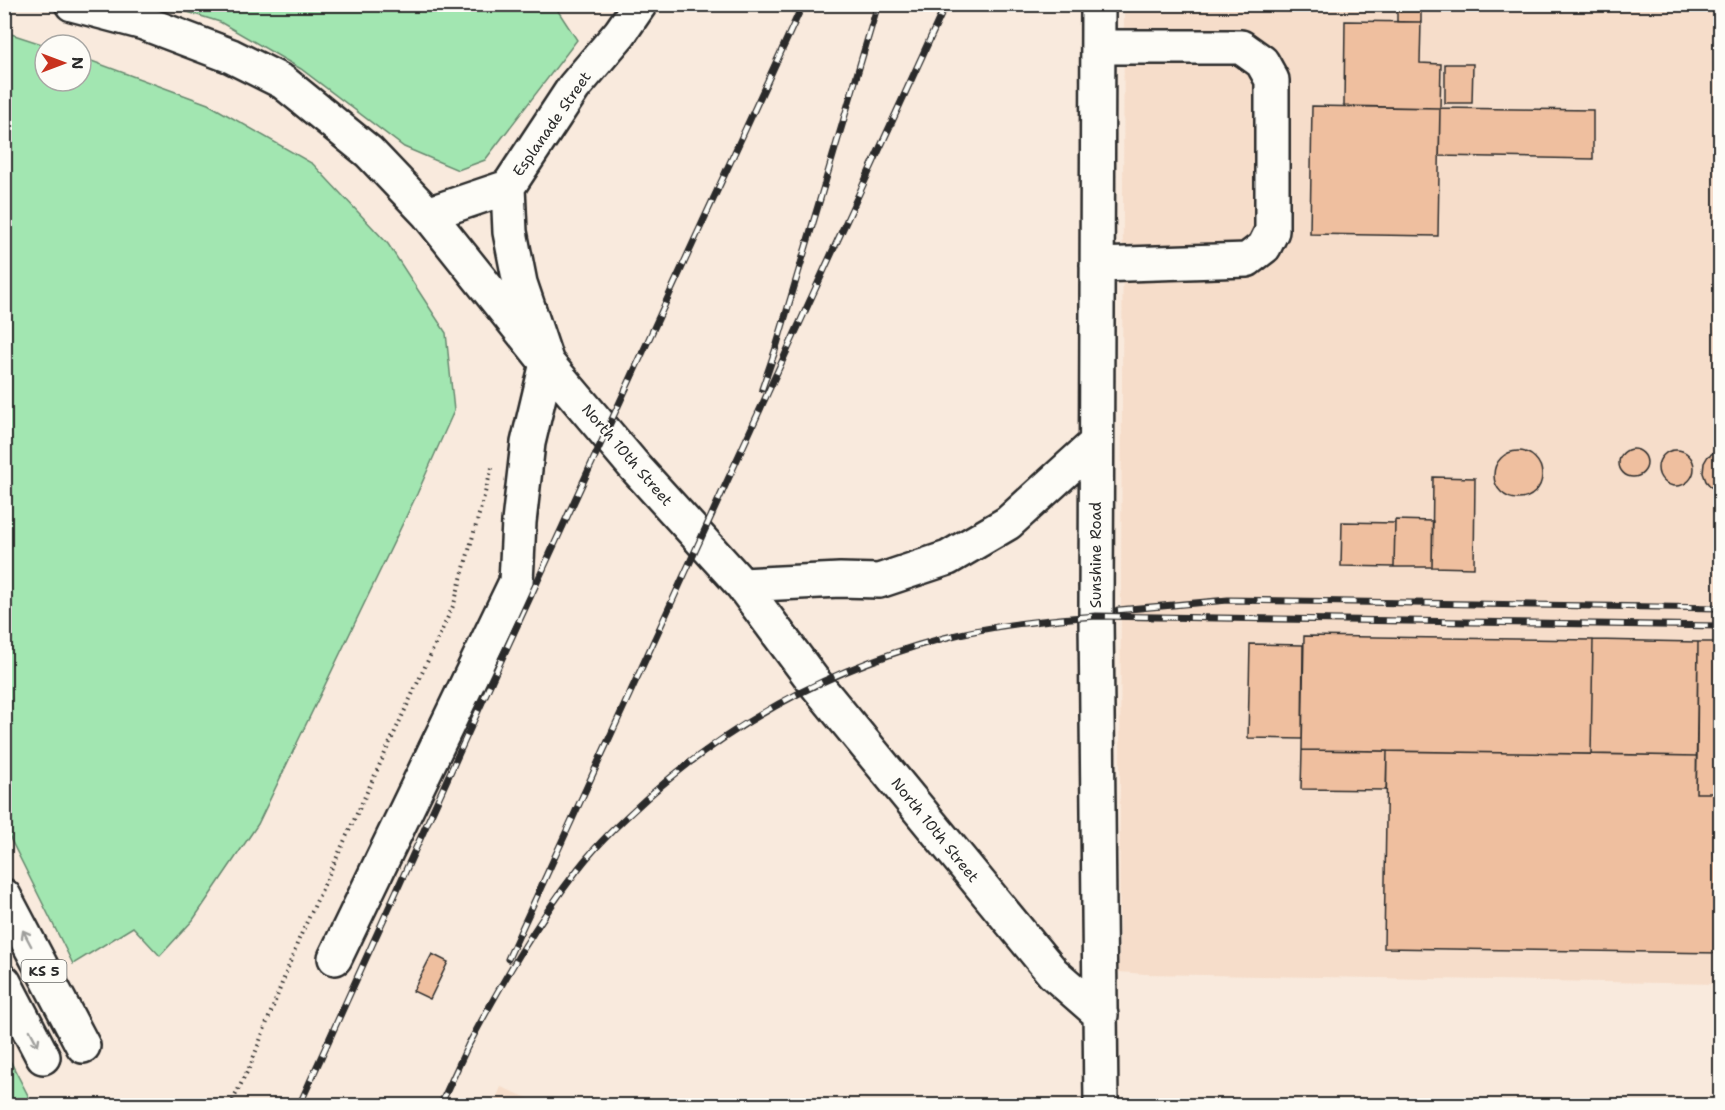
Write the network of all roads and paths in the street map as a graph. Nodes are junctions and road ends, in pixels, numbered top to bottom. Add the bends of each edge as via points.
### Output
1 (72, 4) edge
2 (640, 4) edge
3 (1098, 4) edge
4 (1098, 47) junction
5 (508, 187) junction
6 (428, 214) junction
7 (1097, 265) junction
8 (547, 363) junction
9 (1096, 443) junction
10 (494, 462) dead end
11 (742, 585) junction
12 (4, 896) edge
13 (335, 958) dead end
14 (4, 982) edge
15 (1101, 1015) junction
16 (83, 1046) dead end
17 (44, 1057) dead end
18 (230, 1106) edge
19 (1101, 1106) edge

1 - 6 main road, North 10th Street via 144,23 231,56 283,82 369,152
2 - 5 main road, Esplanade Street via 574,87
3 - 4 main road, Sunshine Road
4 - 7 main road, Sunshine Road
4 - 7 main road via 1241,47 1262,62 1272,80 1272,231 1264,247 1247,260
5 - 6 main road, Esplanade Street
5 - 8 main road, Esplanade Street via 510,232 520,283
6 - 8 main road, North 10th Street
7 - 9 main road, Sunshine Road
8 - 11 main road, North 10th Street
8 - 13 main road via 528,443 516,582
9 - 11 main road via 1008,523 948,558 879,580
9 - 15 main road, Sunshine Road
10 - 18 path via 454,604 299,939 251,1064
11 - 15 main road, North 10th Street via 815,683 1053,973
16 -> 12 main road, KS 5
14 -> 17 main road, KS 5
15 - 19 main road, Sunshine Road

